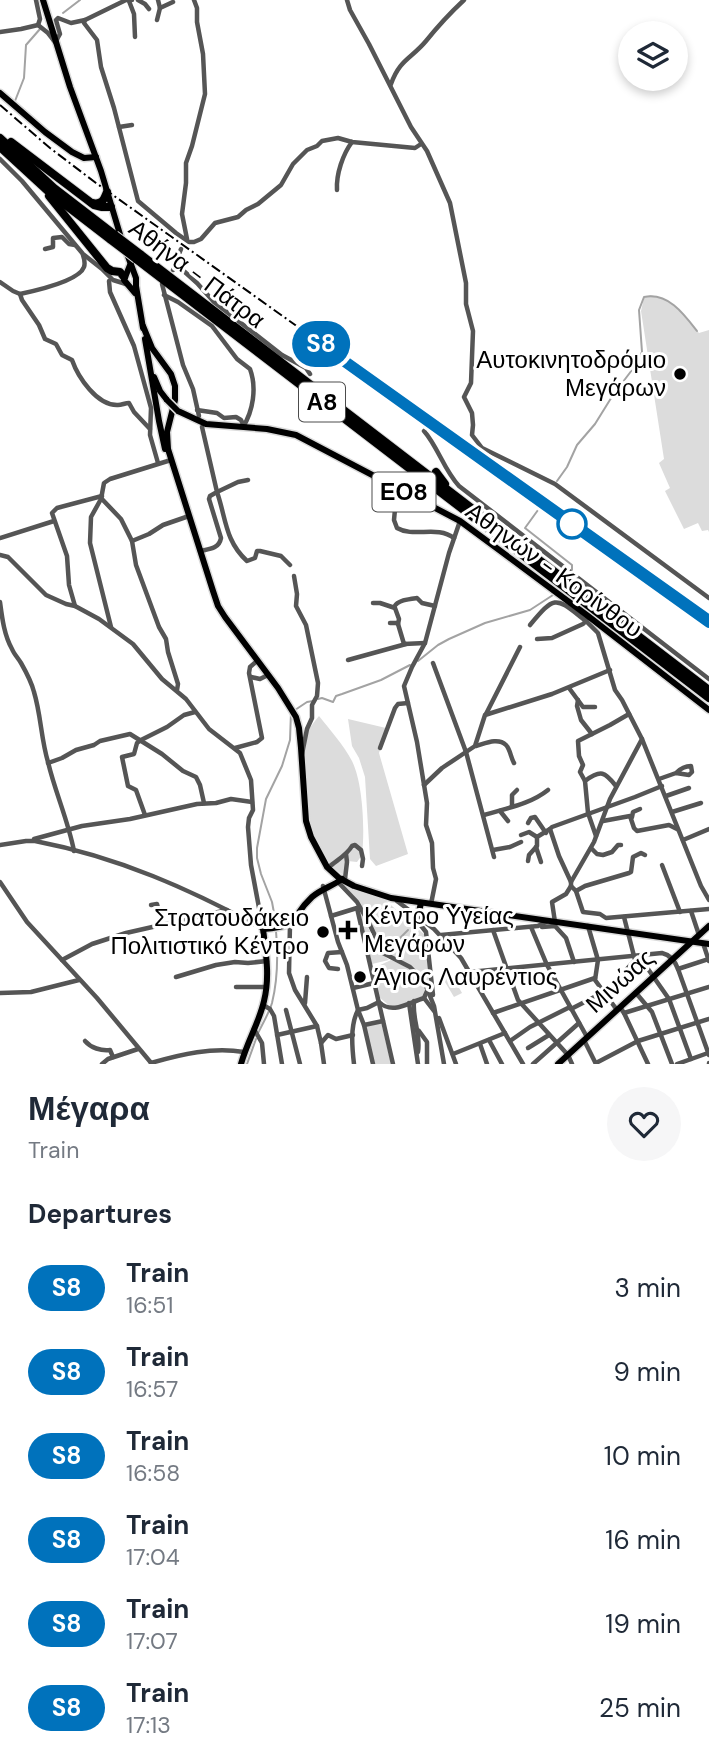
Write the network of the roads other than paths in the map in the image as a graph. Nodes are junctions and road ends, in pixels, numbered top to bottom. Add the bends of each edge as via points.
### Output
1 (36, 0) edge
2 (43, 0) edge
3 (138, 0) edge
4 (158, 0) edge
5 (194, 0) edge
6 (347, 0) edge
7 (464, 0) edge
8 (131, 1) edge
9 (173, 2) dead end
10 (160, 8) junction
11 (149, 9) dead end
12 (85, 20) junction
13 (156, 20) dead end
14 (38, 25) junction
15 (0, 32) edge
16 (135, 37) dead end
17 (57, 43) junction
18 (391, 85) junction
19 (0, 93) edge
20 (132, 125) dead end
21 (119, 127) junction
22 (0, 136) edge
23 (90, 139) junction
24 (352, 142) junction
25 (421, 144) junction
26 (0, 147) edge
27 (80, 155) junction
28 (96, 155) junction
29 (0, 159) edge
30 (37, 182) junction
31 (337, 190) dead end
32 (107, 192) junction
33 (92, 203) junction
34 (111, 207) junction
35 (184, 225) junction
36 (176, 233) junction
37 (113, 238) junction
38 (187, 242) junction
39 (76, 246) junction
40 (45, 249) dead end
41 (181, 249) dead end
42 (83, 254) junction
43 (135, 259) junction
44 (176, 264) junction
45 (173, 270) dead end
46 (127, 279) junction
47 (109, 281) dead end
48 (0, 282) edge
49 (162, 284) dead end
50 (20, 294) junction
51 (164, 295) junction
52 (143, 326) junction
53 (233, 333) junction
54 (148, 351) junction
55 (255, 358) dead end
56 (282, 363) junction
57 (306, 373) joint
58 (197, 410) junction
59 (197, 418) junction
60 (243, 426) junction
61 (202, 427) dead end
62 (150, 429) junction
63 (425, 430) dead end
64 (171, 460) junction
65 (389, 461) dead end
66 (158, 463) junction
67 (412, 470) junction
68 (436, 472) dead end
69 (248, 480) dead end
70 (397, 488) junction
71 (217, 492) junction
72 (451, 492) junction
73 (102, 497) junction
74 (189, 516) junction
75 (54, 521) junction
76 (460, 521) junction
77 (0, 538) edge
78 (453, 538) junction
79 (131, 541) junction
80 (200, 551) junction
81 (0, 555) edge
82 (290, 565) dead end
83 (294, 576) dead end
84 (709, 598) edge
85 (0, 602) edge
86 (373, 603) dead end
87 (75, 606) junction
88 (435, 606) junction
89 (394, 607) junction
90 (587, 618) junction
91 (390, 623) dead end
92 (398, 624) junction
93 (530, 625) dead end
94 (111, 628) junction
95 (537, 639) dead end
96 (425, 643) junction
97 (406, 644) junction
98 (520, 647) dead end
99 (348, 660) dead end
100 (257, 661) junction
101 (433, 663) dead end
102 (610, 670) junction
103 (268, 675) junction
104 (250, 677) junction
105 (709, 679) edge
106 (569, 688) junction
107 (177, 690) junction
108 (709, 690) edge
109 (709, 698) edge
110 (578, 700) junction
111 (408, 703) junction
112 (595, 707) dead end
113 (709, 710) edge
114 (195, 712) junction
115 (629, 714) junction
116 (485, 715) junction
117 (592, 734) junction
118 (642, 739) junction
119 (141, 740) junction
120 (475, 746) junction
121 (235, 748) junction
122 (380, 748) dead end
123 (466, 752) junction
124 (302, 755) junction
125 (514, 762) dead end
126 (48, 763) junction
127 (676, 773) dead end
128 (659, 779) junction
129 (585, 780) junction
130 (424, 785) junction
131 (616, 786) junction
132 (662, 786) junction
133 (689, 788) dead end
134 (517, 790) dead end
135 (548, 790) dead end
136 (666, 796) junction
137 (251, 802) junction
138 (204, 803) junction
139 (701, 803) dead end
140 (607, 806) junction
141 (512, 807) junction
142 (640, 809) dead end
143 (500, 810) junction
144 (672, 812) junction
145 (588, 813) junction
146 (145, 815) junction
147 (484, 815) junction
148 (632, 817) junction
149 (508, 821) dead end
150 (603, 821) junction
151 (528, 823) dead end
152 (709, 829) edge
153 (69, 830) junction
154 (548, 831) junction
155 (488, 832) junction
156 (521, 835) dead end
157 (596, 836) junction
158 (537, 837) junction
159 (495, 838) dead end
160 (682, 838) junction
161 (30, 841) junction
162 (521, 842) dead end
163 (0, 845) edge
164 (621, 845) dead end
165 (536, 847) junction
166 (591, 848) junction
167 (493, 850) junction
168 (74, 851) junction
169 (346, 854) junction
170 (645, 855) dead end
171 (494, 857) dead end
172 (528, 861) dead end
173 (541, 862) dead end
174 (662, 865) dead end
175 (362, 866) dead end
176 (328, 867) junction
177 (341, 879) junction
178 (0, 882) edge
179 (571, 884) junction
180 (325, 886) junction
181 (576, 891) junction
182 (393, 899) junction
183 (709, 900) edge
184 (419, 902) junction
185 (431, 904) junction
186 (151, 905) dead end
187 (359, 907) junction
188 (709, 909) edge
189 (228, 910) junction
190 (691, 911) junction
191 (680, 912) junction
192 (416, 915) junction
193 (331, 916) junction
194 (624, 917) junction
195 (551, 921) junction
196 (162, 924) junction
197 (290, 924) junction
198 (531, 926) junction
199 (538, 926) junction
200 (588, 926) junction
201 (709, 926) edge
202 (263, 929) junction
203 (493, 930) junction
204 (628, 932) junction
205 (440, 935) junction
206 (699, 935) junction
207 (693, 941) junction
208 (706, 943) edge
209 (342, 952) junction
210 (636, 956) junction
211 (673, 959) junction
212 (62, 960) junction
213 (598, 960) junction
214 (709, 960) edge
215 (267, 961) junction
216 (575, 962) junction
217 (547, 965) junction
218 (507, 968) junction
219 (338, 969) dead end
220 (678, 969) junction
221 (470, 971) junction
222 (654, 976) junction
223 (176, 977) dead end
224 (307, 977) dead end
225 (595, 978) junction
226 (80, 979) junction
227 (374, 984) junction
228 (709, 986) edge
229 (236, 987) dead end
230 (267, 987) junction
231 (353, 988) junction
232 (428, 988) junction
233 (561, 990) junction
234 (604, 992) junction
235 (0, 993) edge
236 (636, 993) junction
237 (687, 994) junction
238 (424, 998) junction
239 (669, 999) junction
240 (379, 1002) junction
241 (411, 1002) junction
242 (521, 1003) junction
243 (304, 1004) junction
244 (263, 1005) junction
245 (648, 1006) junction
246 (570, 1008) junction
247 (434, 1009) junction
248 (286, 1010) dead end
249 (358, 1010) junction
250 (620, 1010) junction
251 (494, 1016) junction
252 (709, 1019) edge
253 (383, 1021) junction
254 (538, 1023) junction
255 (579, 1023) junction
256 (697, 1023) junction
257 (364, 1025) junction
258 (317, 1026) junction
259 (253, 1028) junction
260 (679, 1028) junction
261 (419, 1031) junction
262 (292, 1032) junction
263 (505, 1034) junction
264 (661, 1034) junction
265 (277, 1035) junction
266 (353, 1035) junction
267 (549, 1035) junction
268 (585, 1039) junction
269 (489, 1040) junction
270 (85, 1041) dead end
271 (510, 1041) junction
272 (638, 1041) junction
273 (321, 1043) junction
274 (557, 1043) junction
275 (480, 1044) junction
276 (528, 1048) dead end
277 (139, 1049) junction
278 (244, 1052) junction
279 (453, 1054) junction
280 (708, 1054) edge
281 (568, 1055) junction
282 (417, 1056) junction
283 (113, 1057) junction
284 (691, 1059) junction
285 (596, 1063) edge
286 (102, 1064) edge
287 (151, 1064) edge
288 (241, 1064) edge
289 (264, 1064) edge
290 (282, 1064) edge
291 (300, 1064) edge
292 (324, 1064) edge
293 (354, 1064) edge
294 (373, 1064) edge
295 (393, 1064) edge
296 (418, 1064) edge
297 (427, 1064) edge
298 (444, 1064) edge
299 (456, 1064) edge
300 (487, 1064) edge
301 (502, 1064) edge
302 (523, 1064) edge
303 (533, 1064) edge
304 (558, 1064) edge
305 (572, 1064) edge
306 (647, 1064) edge
307 (675, 1064) edge

1 - 14 street
2 - 17 main road
3 - 11 street
4 - 10 street
5 - 35 street via 205,94 186,163
6 - 18 street
7 - 18 street via 401,64
8 - 12 street
8 - 16 street via 137,15
9 - 10 street
10 - 13 street
12 - 17 street via 71,23 58,18
12 - 21 street via 97,40
14 - 15 street
14 - 17 street
17 - 23 main road
18 - 25 street
19 - 27 main road
20 - 21 street
21 - 36 street via 138,201
22 - 33 highway
22 - 37 highway, Αθήνα - Πάτρα / Α8
23 - 27 main road via 89,149
23 - 28 main road
24 - 25 street via 415,148
24 - 31 street
24 - 38 street via 332,139 308,149 281,185 258,204 238,217 215,223 197,242
25 - 84 street via 448,197 466,283 473,331 471,383 464,397 472,413 473,437 482,447 555,484
26 - 30 highway, Αθήνα - Πάτρα / Α8
27 - 28 main road
28 - 32 main road
29 - 39 street
30 - 37 highway, Αθήνα - Πάτρα / Α8
30 - 46 highway via 107,268
32 - 33 highway via 102,202
32 - 34 main road
33 - 34 highway
34 - 43 main road
35 - 36 street
35 - 38 street
36 - 38 street
37 - 43 highway, Αθήνα - Πάτρα / Α8, bridge
39 - 40 street via 56,237 53,247
39 - 42 street
41 - 44 street
42 - 46 street
42 - 50 street via 83,268 74,278
43 - 46 main road
43 - 53 highway, Αθήνα - Πάτρα / Α8
43 - 56 highway, Αθήνα - Πάτρα / Α8
44 - 45 street
44 - 57 street via 211,300 306,368
46 - 52 main road, Αθηνών - Κορίνθου / ΕΟ8
47 - 62 street via 143,379 151,408
48 - 50 street
49 - 51 street
50 - 62 street via 45,339 72,360 77,375 93,393 114,405 129,403
51 - 58 street
51 - 60 street via 212,326 250,369 254,390 250,416
52 - 54 main road, Αθηνών - Κορίνθου / ΕΟ8
52 - 64 main road, Αθηνών - Κορίνθου via 176,389 167,432
53 - 55 highway
53 - 67 highway, Αθήνα - Πάτρα / Α8
54 - 59 main road, Αθηνών - Κορίνθου / ΕΟ8, bridge via 167,400 178,411
54 - 64 main road, Αθηνών - Κορίνθου via 161,432
56 - 57 highway
56 - 72 highway, Αθήνα - Πάτρα / Α8
58 - 59 street
58 - 60 street via 236,417
59 - 60 main road, Αθηνών - Κορίνθου / ΕΟ8 via 215,426
60 - 70 main road, Αθηνών - Κορίνθου / ΕΟ8 via 296,435
61 - 71 street
62 - 66 street
63 - 105 street via 458,486
64 - 66 street
64 - 74 main road, Αθηνών - Κορίνθου
65 - 67 highway
66 - 73 street via 106,481
67 - 109 highway, Αθήνα - Πάτρα / Α8
68 - 72 highway
69 - 71 street
70 - 76 main road, Αθηνών - Κορίνθου / ΕΟ8
70 - 78 street via 394,520 399,530 445,533
71 - 80 street via 209,499 221,541
71 - 82 street via 229,536 245,559 252,560 262,551 281,556
72 - 108 highway, Αθήνα - Πάτρα / Α8
73 - 75 street via 55,509
73 - 79 street via 121,519
73 - 94 street via 92,517 90,542
74 - 79 street
74 - 80 main road, Αθηνών - Κορίνθου
75 - 77 street
75 - 87 street via 67,556
76 - 78 street
76 - 90 main road, Αθηνών - Κορίνθου / ΕΟ8
78 - 88 street
79 - 107 street via 166,639
80 - 100 main road, Αθηνών - Κορίνθου via 218,606
81 - 87 street via 9,558 46,595
83 - 124 street via 297,609 306,625 318,683
85 - 126 street via 8,642 34,692
86 - 89 street
87 - 94 street
88 - 89 street via 417,598
88 - 96 street
89 - 92 street
90 - 93 street via 556,601
90 - 95 street via 552,638
90 - 102 street via 598,633
90 - 113 main road, Αθηνών - Κορίνθου / ΕΟ8
91 - 92 street
92 - 97 street
94 - 107 street
96 - 97 street
96 - 111 street via 404,687
97 - 99 street
98 - 116 street
100 - 103 main road, Αθηνών - Κορίνθου
100 - 104 street via 249,669
101 - 123 street
102 - 106 street
102 - 115 street
103 - 104 street
103 - 124 main road, Αθηνών - Κορίνθου via 296,717
104 - 121 street via 262,738
106 - 110 street
106 - 116 street
107 - 114 street
110 - 112 street via 584,708
110 - 117 street via 581,720
111 - 122 street via 395,708
111 - 130 street
114 - 119 street
114 - 121 street
115 - 117 street
115 - 118 street
116 - 120 street
117 - 129 street via 577,742
118 - 128 street
118 - 131 street
119 - 126 street via 124,734
119 - 138 street via 196,777
119 - 146 street via 135,752 122,758 128,786 136,790
120 - 123 street
120 - 125 street via 493,741 504,744
121 - 137 street via 250,778
123 - 130 street
123 - 147 street
124 - 176 main road, Αθηνών - Κορίνθου via 306,821
126 - 153 street
127 - 128 street
128 - 132 street
129 - 131 street via 602,773
129 - 145 street
130 - 185 street via 436,877
131 - 140 street
132 - 136 street
132 - 140 street
133 - 136 street
134 - 141 street
135 - 141 street
136 - 144 street
137 - 138 street
137 - 202 street via 251,867
138 - 146 street
139 - 144 street
140 - 145 street
140 - 150 street
141 - 143 street
142 - 148 street
143 - 147 street
143 - 149 street
144 - 160 street
145 - 154 street
145 - 157 street
146 - 153 street
147 - 155 street
148 - 150 street
148 - 160 street via 637,831 669,825
150 - 157 street
151 - 154 street via 535,817
152 - 160 street
153 - 161 street
153 - 168 street
154 - 158 street
154 - 179 street
155 - 159 street
155 - 167 street
156 - 158 street via 529,832
157 - 166 street
158 - 165 street
160 - 183 street
161 - 163 street
161 - 168 street
162 - 167 street
164 - 166 street via 603,855
165 - 172 street
165 - 173 street
166 - 179 street
167 - 171 street
168 - 189 street via 139,869
169 - 175 street via 352,846 359,847
169 - 176 street
169 - 177 street
170 - 181 street via 631,858 631,872
174 - 191 street
176 - 177 main road, Αθηνών - Κορίνθου
176 - 180 main road via 331,876
177 - 180 main road
177 - 182 main road, Αθηνών - Κορίνθου
177 - 187 street
178 - 212 street
179 - 181 street
179 - 195 street via 566,894 552,902
180 - 193 street
180 - 197 main road
181 - 194 street via 583,912 610,919
182 - 184 main road, Αθηνών - Κορίνθου
182 - 192 street
184 - 185 main road, Αθηνών - Κορίνθου
184 - 192 main road
185 - 195 main road, Αθηνών - Κορίνθου
186 - 196 street via 157,904
187 - 193 street
187 - 227 street
187 - 232 street via 383,953 414,970
188 - 190 street
189 - 196 street
189 - 202 street
190 - 191 street
190 - 206 street
191 - 194 street
192 - 205 street
192 - 247 street via 426,932
193 - 209 street
194 - 204 street
195 - 199 street
195 - 200 main road, Αθηνών - Κορίνθου
196 - 212 street via 92,944
197 - 202 main road
197 - 243 street via 289,973
198 - 199 street
198 - 203 street
198 - 217 street
199 - 216 street via 555,927 566,938
200 - 204 main road, Αθηνών - Κορίνθου
200 - 213 street
201 - 206 main road, Μινώας
202 - 215 main road
203 - 205 street
203 - 218 street
204 - 207 main road, Αθηνών - Κορίνθου
204 - 210 street
205 - 221 street
206 - 207 main road, Μινώας
206 - 208 main road
207 - 208 main road, Αθηνών - Κορίνθου
207 - 211 main road, Μινώας
208 - 214 street
209 - 219 street via 328,953 325,961 329,968
209 - 231 street
210 - 211 street via 662,953
210 - 213 street
210 - 222 street
210 - 234 street
211 - 220 street
211 - 222 main road, Μινώας
212 - 226 street
213 - 216 street
213 - 225 street
214 - 220 street
215 - 223 street via 216,965
215 - 230 main road
216 - 217 street
217 - 218 street
217 - 233 street
218 - 221 street
218 - 242 street
220 - 237 street
221 - 251 street
222 - 236 main road, Μινώας
222 - 239 street
224 - 243 street
225 - 233 street
225 - 234 street
226 - 235 street via 30,992
226 - 277 street
227 - 231 street
227 - 240 street
228 - 237 street
229 - 230 street
230 - 244 main road
231 - 249 street
232 - 238 street
232 - 247 street
233 - 242 street
233 - 246 street
234 - 246 street
234 - 250 street
236 - 245 street
236 - 250 main road, Μινώας
237 - 239 street
237 - 256 street
238 - 241 street
238 - 247 street
239 - 245 street
239 - 260 street
240 - 241 street via 392,1009
240 - 249 street
240 - 253 street
241 - 261 street
241 - 282 street
242 - 251 street
242 - 254 street
243 - 258 street
244 - 259 main road
244 - 265 street via 274,1016
245 - 250 street
245 - 264 street
246 - 254 street
246 - 255 street
247 - 279 street
247 - 298 street
248 - 262 street
249 - 257 street
249 - 266 street
250 - 268 main road, Μινώας
250 - 272 street
251 - 263 street
252 - 256 street
253 - 257 street
253 - 295 street
254 - 267 street
254 - 271 street
255 - 268 street
255 - 274 street
256 - 260 street
256 - 280 street
257 - 294 street
258 - 262 street
258 - 273 street
259 - 278 main road
259 - 289 street via 262,1043
260 - 264 street
260 - 284 street
261 - 282 street
261 - 297 street via 427,1042
262 - 265 street
262 - 291 street
263 - 269 street
263 - 271 street
264 - 272 street
264 - 307 street
265 - 290 street
266 - 273 street via 336,1039 328,1035
266 - 293 street
267 - 274 street
267 - 276 street
268 - 281 main road, Μινώας
268 - 285 street
269 - 275 street
269 - 301 street
270 - 283 street via 102,1051 110,1050
271 - 302 street
272 - 285 street
272 - 306 street
273 - 292 street
274 - 281 street
274 - 303 street
275 - 279 street
275 - 300 street
277 - 283 street
277 - 287 street
278 - 287 street via 206,1051
278 - 288 main road
279 - 299 street
280 - 284 street
281 - 304 main road, Μινώας
281 - 305 street
282 - 296 street
283 - 286 street
284 - 307 street

